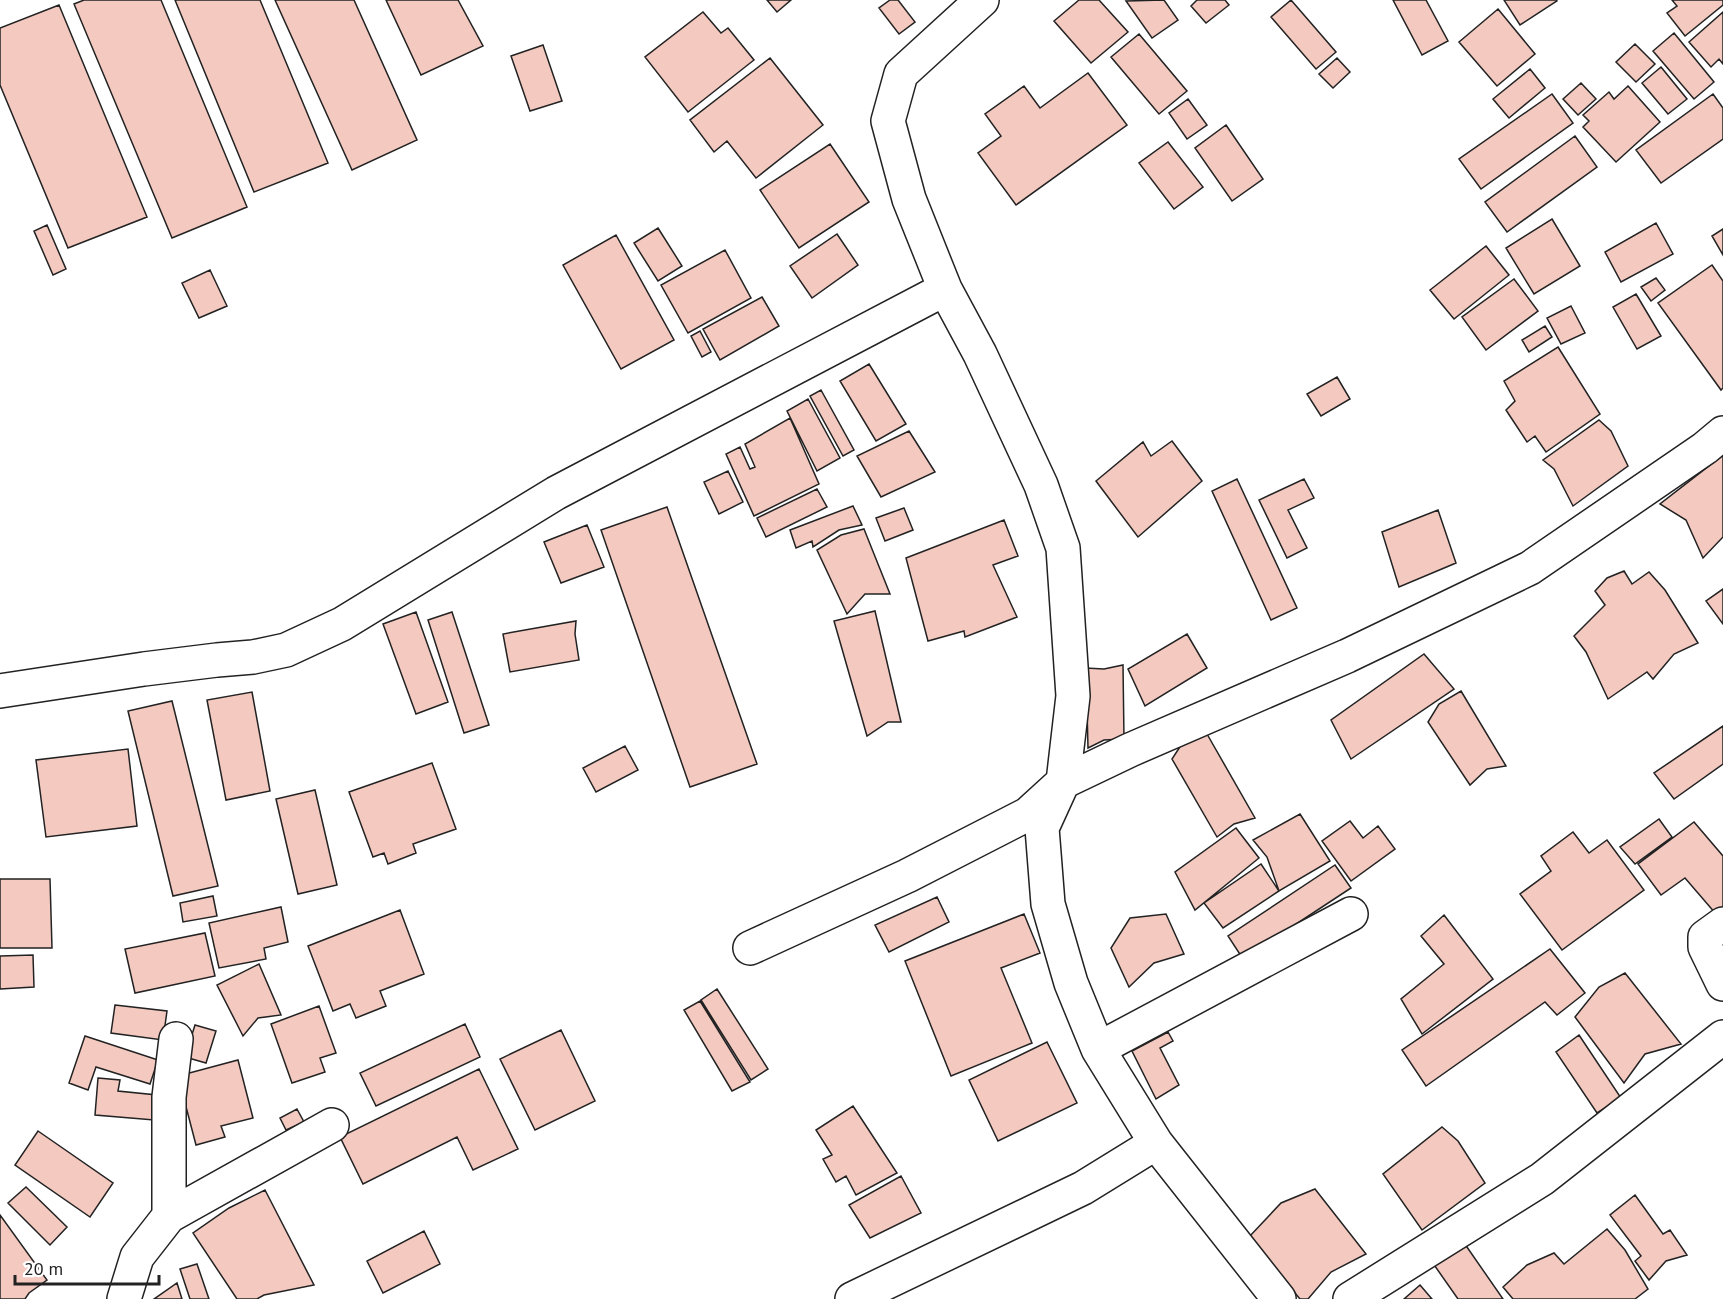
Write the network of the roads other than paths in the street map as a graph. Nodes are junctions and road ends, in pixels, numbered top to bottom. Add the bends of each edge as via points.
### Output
1 (982, 0) edge
2 (945, 289) junction
3 (1723, 433) edge
4 (0, 691) edge
5 (1063, 782) junction
6 (1351, 914) dead end
7 (1723, 924) edge
8 (750, 948) dead end
9 (1723, 984) edge
10 (1723, 1037) edge
11 (176, 1039) dead end
12 (1098, 1048) junction
13 (332, 1125) dead end
14 (1156, 1143) junction
15 (169, 1216) junction
16 (124, 1299) edge
17 (852, 1299) edge
18 (1279, 1299) edge
19 (1350, 1299) edge

1 - 2 street via 901,74 888,121 909,199
2 - 4 street via 556,493 342,624 286,650
2 - 5 street via 1041,485 1063,548 1073,696
3 - 5 street via 1530,567 1347,656
5 - 8 street via 1028,814 907,876
5 - 12 street via 1042,828 1048,904 1071,983
6 - 12 street
7 - 9 street via 1705,937 1705,947
10 - 19 street via 1542,1179
11 - 15 street via 169,1097
12 - 14 street
13 - 15 street
14 - 17 street via 1083,1188
14 - 18 street
15 - 16 street via 137,1257

